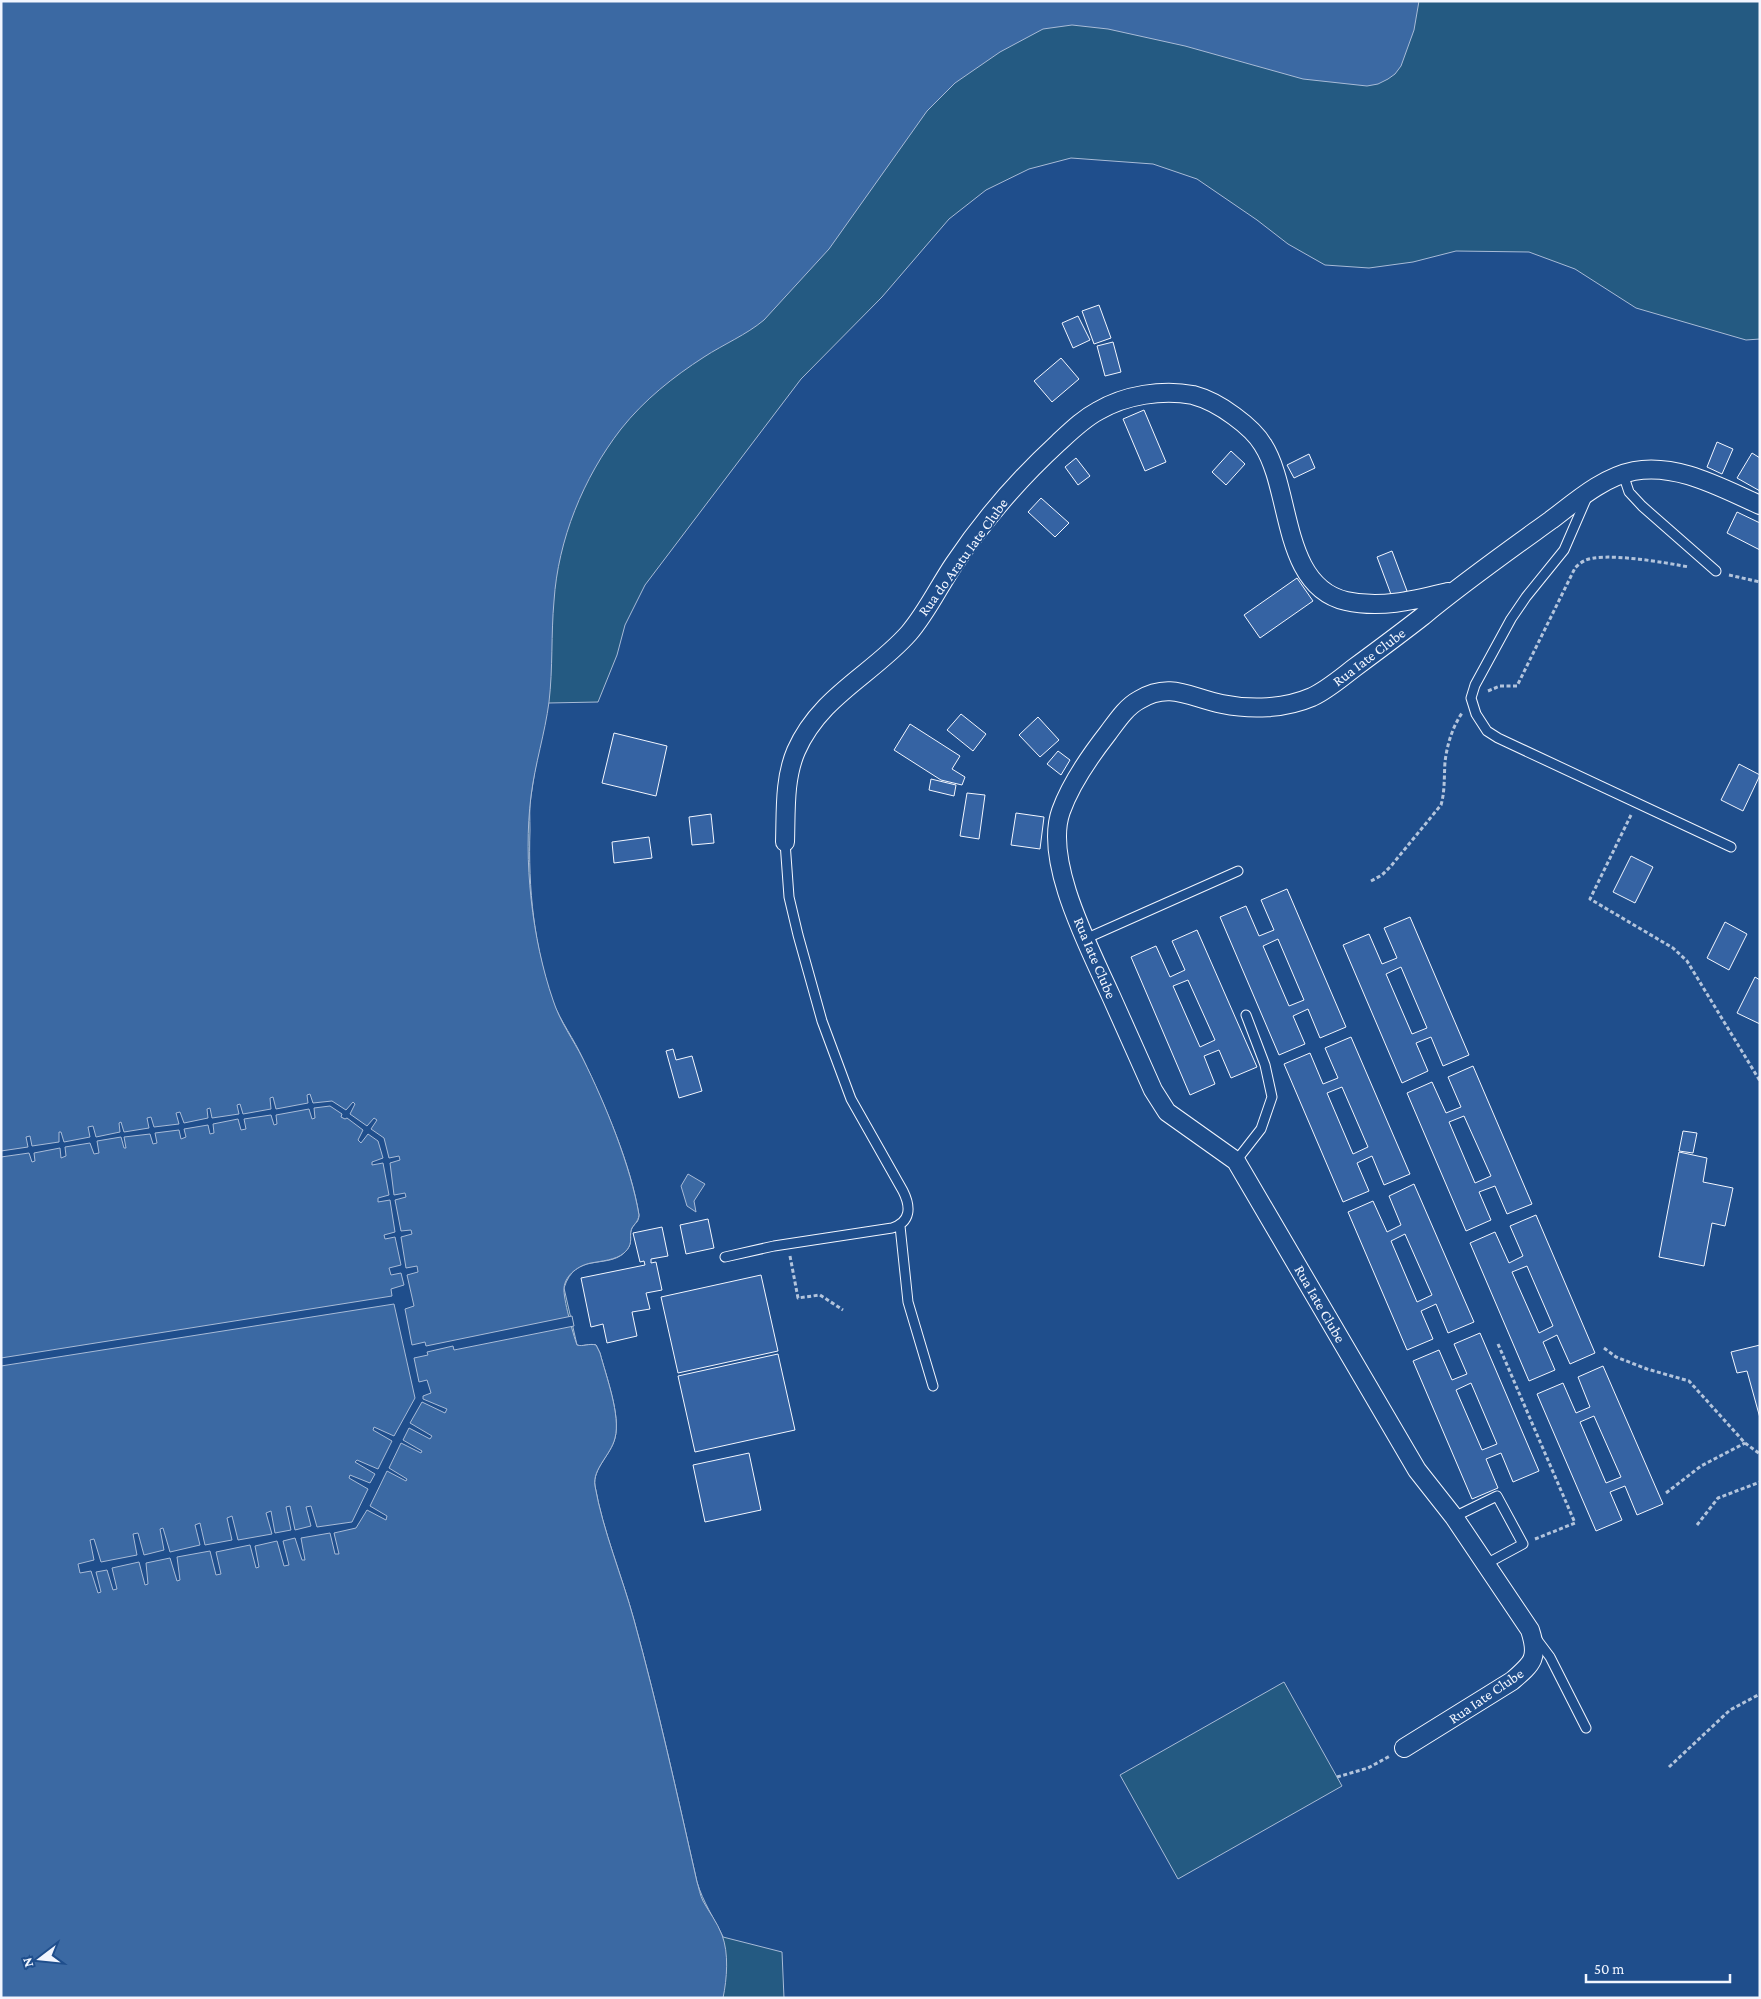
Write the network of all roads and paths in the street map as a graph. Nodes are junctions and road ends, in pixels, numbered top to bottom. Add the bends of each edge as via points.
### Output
1 (1623, 474) junction
2 (1589, 492) junction
3 (1760, 505) edge
4 (1716, 571) junction
5 (1760, 582) edge
6 (1454, 591) junction
7 (1471, 698) junction
8 (1636, 803) junction
9 (785, 842) joint
10 (1731, 847) dead end
11 (1238, 871) dead end
12 (1371, 881) dead end
13 (1085, 939) junction
14 (1246, 1015) dead end
15 (1760, 1081) edge
16 (1236, 1161) junction
17 (900, 1226) junction
18 (788, 1244) junction
19 (725, 1257) dead end
20 (843, 1310) dead end
21 (1498, 1344) dead end
22 (1604, 1348) dead end
23 (933, 1386) dead end
24 (1745, 1444) junction
25 (1760, 1454) edge
26 (1760, 1482) edge
27 (1666, 1493) dead end
28 (1454, 1517) junction
29 (1697, 1525) dead end
30 (1523, 1544) junction
31 (1486, 1564) junction
32 (1530, 1630) junction
33 (1760, 1694) edge
34 (1586, 1728) dead end
35 (1404, 1748) joint
36 (1670, 1767) dead end
37 (1337, 1776) dead end

1 - 2 street, Rua Iate Clube
1 - 3 street, Rua Iate Clube via 1649,469 1669,471 1695,477
1 - 4 lane via 1630,492 1642,506
2 - 6 street, Rua Iate Clube
2 - 7 lane via 1564,550 1511,619
4 - 5 path
4 - 7 path via 1643,559 1585,560 1574,568 1517,686 1500,686
6 - 9 street, Rua do Aratu Iate Clube via 1378,605 1344,601 1330,594 1306,574 1271,462 1264,446 1248,427 1226,410 1192,395 1159,393 1118,402 1084,420 1023,478 978,529 912,630 891,652 831,700 811,725 788,774
6 - 13 street, Rua Iate Clube via 1387,644 1311,697 1268,708 1220,704 1186,692 1169,691 1138,700 1124,713 1097,747 1068,794 1056,832 1064,882
7 - 8 lane via 1476,714 1488,731 1498,738
7 - 12 path via 1449,741 1441,806 1391,866
8 - 10 lane
8 - 15 path via 1590,899 1673,948 1687,961
9 - 17 lane via 789,896 822,1021 851,1099 909,1202 907,1215
11 - 13 lane
13 - 16 street, Rua Iate Clube via 1153,1090 1168,1112
14 - 16 lane via 1265,1065 1272,1097 1261,1129
16 - 28 street, Rua Iate Clube via 1418,1470
17 - 18 lane
17 - 23 lane via 908,1302
18 - 19 lane
18 - 20 path via 798,1298 820,1295
21 - 30 path via 1574,1523
22 - 24 path via 1616,1357 1689,1381
24 - 25 path
24 - 27 path via 1701,1466
26 - 29 path via 1718,1498
28 - 30 lane via 1497,1496
28 - 31 street, Rua Iate Clube
30 - 31 lane
31 - 32 street, Rua Iate Clube
32 - 34 lane via 1550,1658
32 - 35 street, Rua Iate Clube via 1535,1653 1527,1668 1512,1682
33 - 36 path via 1730,1710
35 - 37 path via 1368,1768

